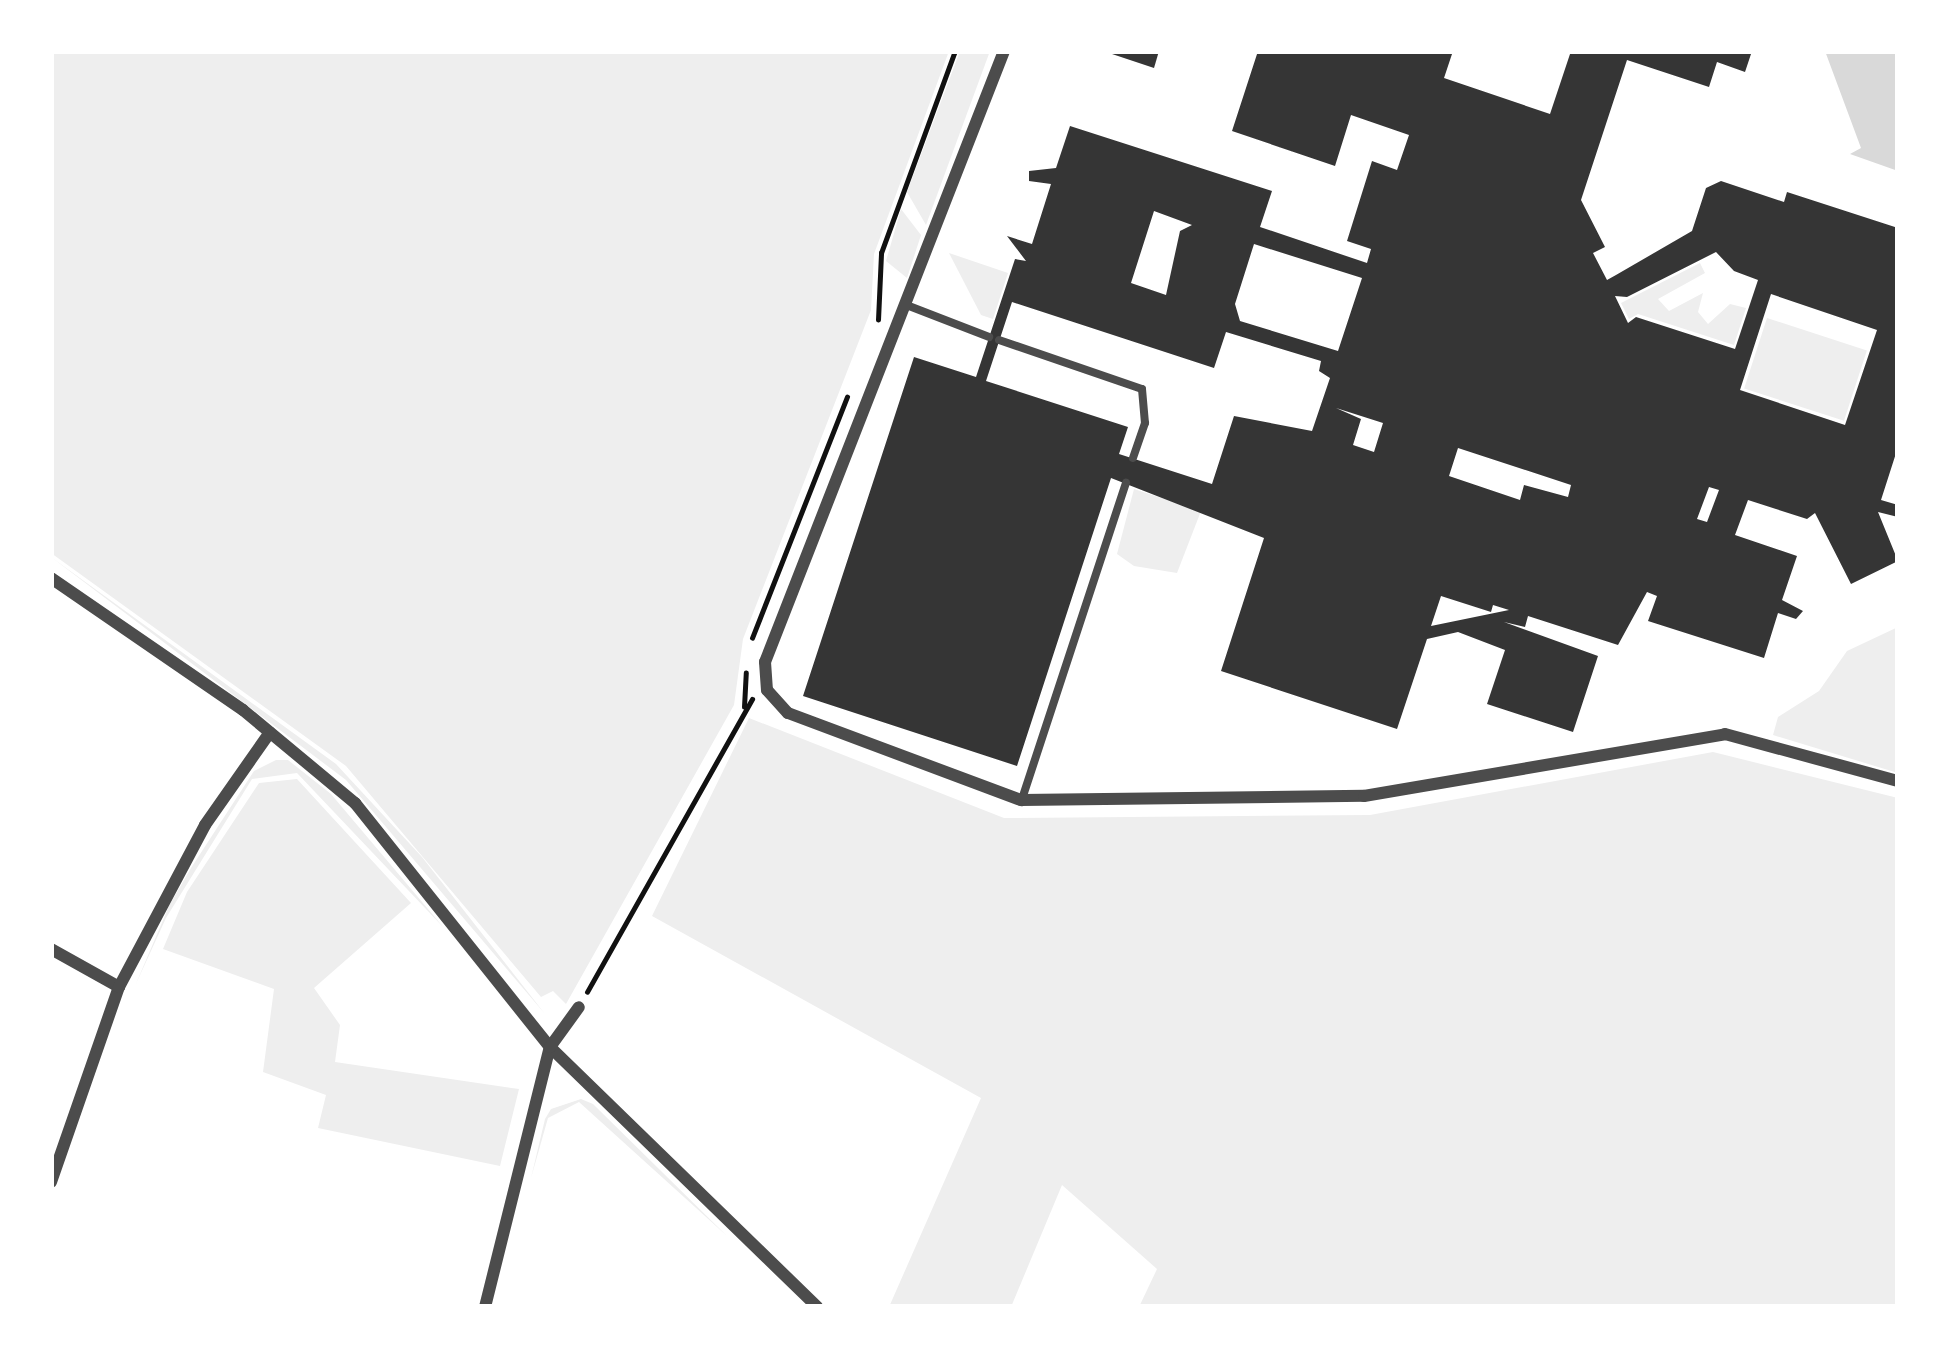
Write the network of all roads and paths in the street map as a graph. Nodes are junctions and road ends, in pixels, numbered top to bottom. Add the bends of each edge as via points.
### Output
1 (955, 51) edge
2 (1004, 51) edge
3 (909, 306) junction
4 (871, 337) dead end
5 (848, 394) dead end
6 (1133, 458) dead end
7 (1126, 483) dead end
8 (51, 578) edge
9 (755, 698) junction
10 (270, 732) junction
11 (1898, 781) edge
12 (1022, 800) junction
13 (51, 949) edge
14 (119, 986) junction
15 (579, 1007) joint
16 (550, 1047) junction
17 (51, 1182) edge
18 (485, 1307) edge
19 (817, 1307) edge

1 - 4 path via 880,253
2 - 3 street
3 - 6 lane via 1142,389 1145,424
3 - 9 street via 779,619
5 - 9 path via 750,644
7 - 12 lane
8 - 10 street
9 - 12 street via 828,734
9 - 15 path
10 - 14 street via 205,825
10 - 16 street via 355,803
11 - 12 street via 1725,734 1364,796
13 - 14 street
14 - 17 street
15 - 16 street
16 - 18 street
16 - 19 street

